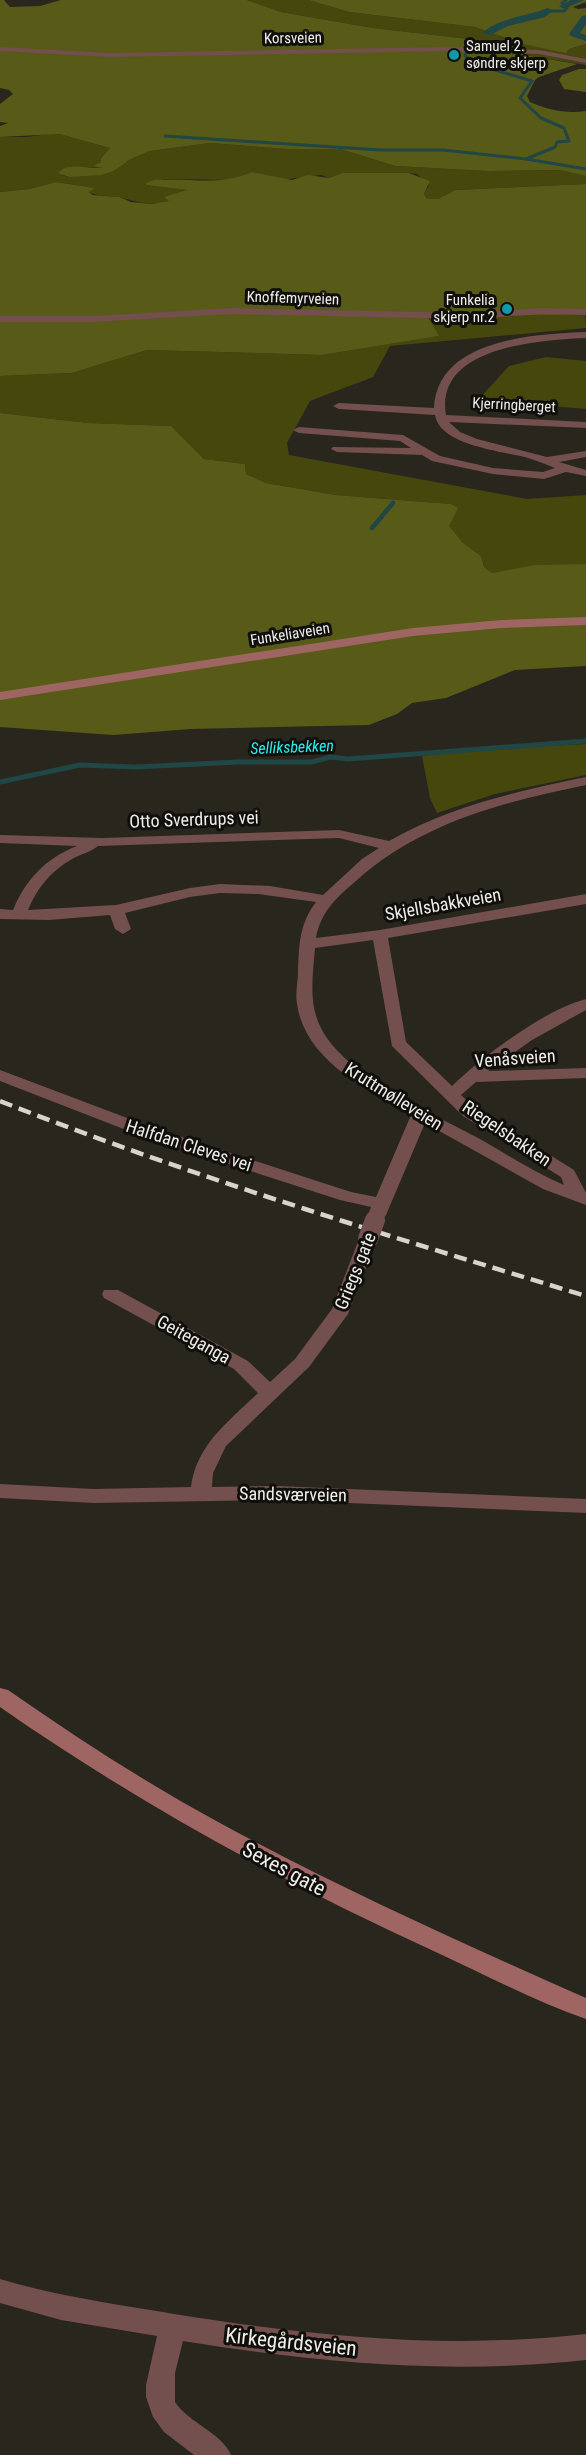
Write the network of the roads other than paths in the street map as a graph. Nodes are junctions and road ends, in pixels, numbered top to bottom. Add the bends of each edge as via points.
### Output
1 (0, 49) edge
2 (586, 61) edge
3 (586, 312) edge
4 (0, 319) edge
5 (586, 336) edge
6 (339, 406) dead end
7 (439, 415) junction
8 (586, 424) edge
9 (299, 430) dead end
10 (337, 449) dead end
11 (422, 452) junction
12 (586, 454) edge
13 (548, 460) junction
14 (563, 469) junction
15 (586, 473) edge
16 (586, 621) edge
17 (0, 696) edge
18 (586, 781) edge
19 (0, 839) edge
20 (102, 842) junction
21 (388, 846) junction
22 (586, 899) edge
23 (327, 900) junction
24 (116, 910) junction
25 (0, 914) edge
26 (18, 915) junction
27 (123, 929) dead end
28 (380, 935) junction
29 (306, 944) junction
30 (586, 1004) edge
31 (586, 1073) edge
32 (0, 1075) edge
33 (471, 1077) junction
34 (452, 1095) junction
35 (420, 1115) junction
36 (583, 1195) edge
37 (378, 1212) junction
38 (111, 1294) dead end
39 (270, 1394) junction
40 (0, 1491) edge
41 (201, 1493) junction
42 (586, 1506) edge
43 (0, 1696) edge
44 (586, 2009) edge
45 (0, 2291) edge
46 (173, 2326) junction
47 (586, 2347) edge
48 (217, 2455) edge

1 - 2 street, Korsveien via 110,55 450,49 539,52
3 - 4 street, Knoffemyrveien via 471,316 232,311 93,319
5 - 7 street via 493,347 464,360 442,384
6 - 7 street, Kjerringberget
7 - 8 street, Kjerringberget
7 - 13 street, Kjerringberget via 455,433 472,441
9 - 11 street, Kjerringberget via 403,438
10 - 11 street, Kjerringberget
11 - 14 street, Kjerringberget via 446,462 511,473 544,476
12 - 13 street, Kjerringberget
13 - 14 street, Kjerringberget
14 - 15 street, Kjerringberget
16 - 17 street, Funkeliaveien via 425,631
18 - 21 street, Kruttmølleveien via 496,800
19 - 20 street, Otto Sverdrups vei
20 - 21 street, Otto Sverdrups vei via 339,834
20 - 26 street via 68,853 49,868 27,891
21 - 23 street, Kruttmølleveien via 363,864
22 - 28 street, Skjellsbakkveien
23 - 24 street via 282,891 234,888 200,891
23 - 29 street, Kruttmølleveien via 315,914
24 - 26 street
24 - 27 street
25 - 26 street
28 - 29 street, Skjellsbakkveien
28 - 34 street, Riegelsbakken via 398,1043
29 - 35 street, Kruttmølleveien via 305,1006 326,1048 343,1066
30 - 33 street via 556,1017
31 - 33 street, Venåsveien
32 - 37 street, Halfdan Cleves vei via 145,1131 346,1196
33 - 34 street, Venåsveien
34 - 36 street, Riegelsbakken via 485,1122 568,1174
35 - 36 street, Kruttmølleveien via 549,1185
35 - 37 street, Griegs gate
37 - 39 street, Griegs gate, bridge via 341,1310 302,1363
38 - 39 street, Geiteganga via 241,1365
39 - 41 street, Griegs gate via 218,1442 204,1473
40 - 41 street, Sandsværveien via 94,1496
41 - 42 street, Sandsværveien via 301,1493
43 - 44 street, Sexes gate via 145,1792 265,1859 398,1926
45 - 46 street, Kirkegårdsveien via 90,2313
46 - 47 street, Kirkegårdsveien via 315,2347 456,2355 541,2353
46 - 48 street via 160,2378 161,2406 169,2417

